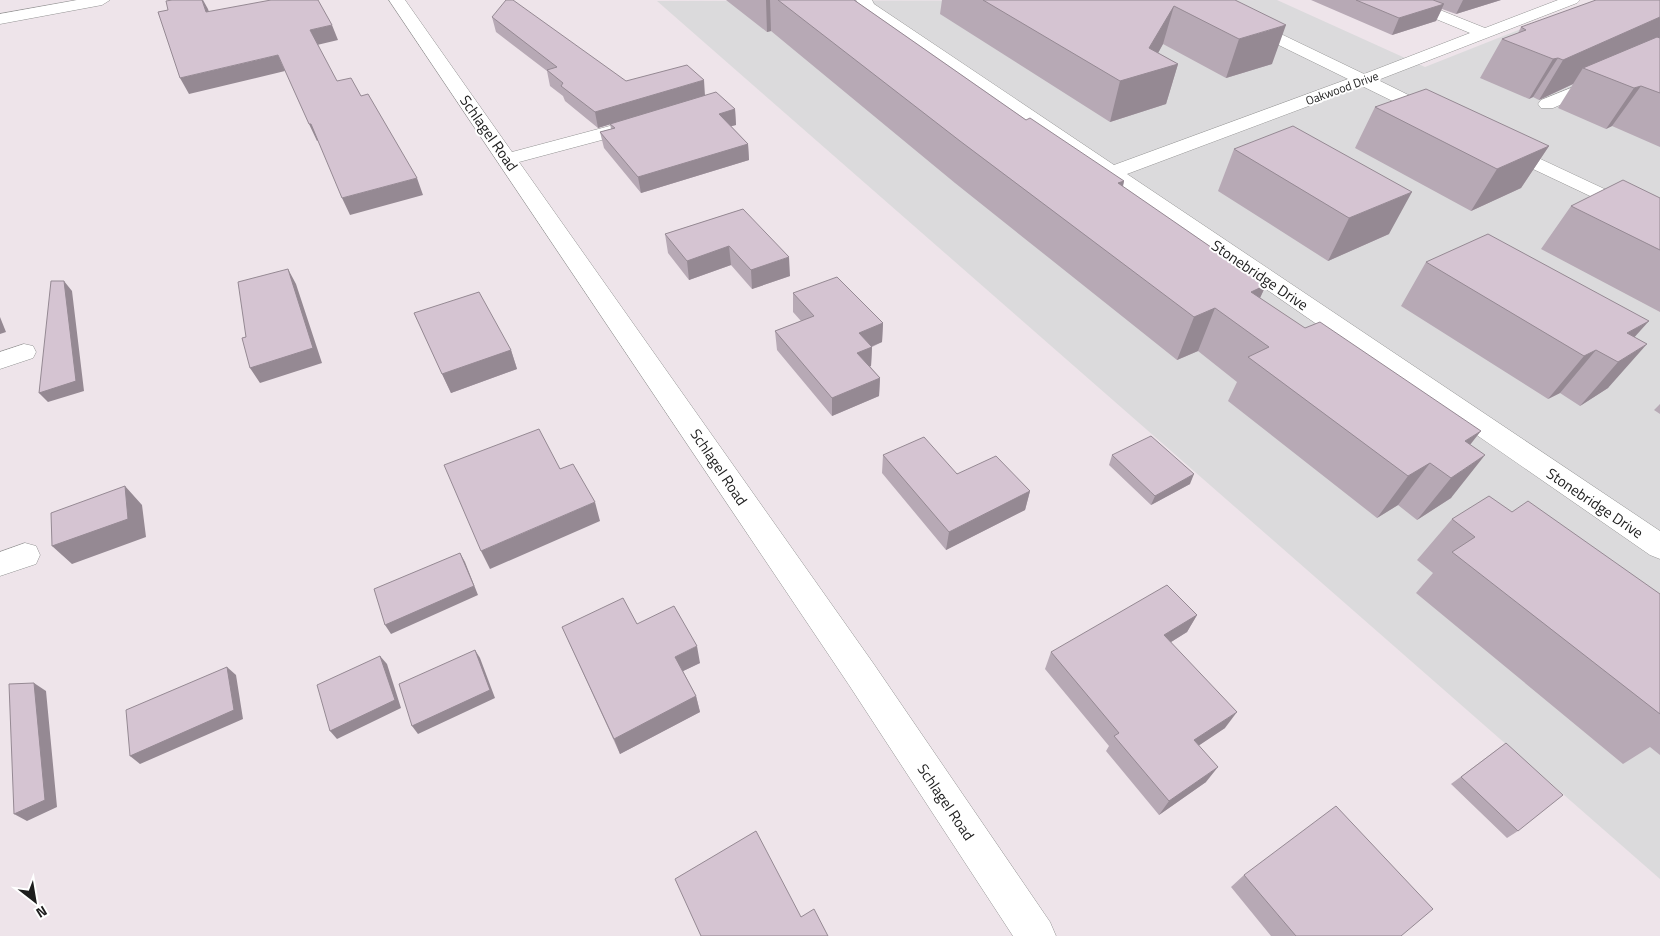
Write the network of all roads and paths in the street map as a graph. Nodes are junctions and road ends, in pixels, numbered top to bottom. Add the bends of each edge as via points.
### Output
1 (102, 0) edge
2 (397, 0) edge
3 (864, 0) edge
4 (1198, 0) edge
5 (1402, 0) edge
6 (1572, 0) edge
7 (0, 19) edge
8 (1483, 33) junction
9 (1611, 76) edge
10 (1363, 80) junction
11 (1548, 104) dead end
12 (652, 120) edge
13 (1450, 122) edge
14 (1485, 139) edge
15 (507, 159) junction
16 (1110, 173) junction
17 (1660, 223) edge
18 (24, 352) dead end
19 (0, 361) edge
20 (1660, 547) edge
21 (1036, 936) edge

1 - 7 street
2 - 15 street, Schlagel Road
3 - 16 street, Stonebridge Drive via 868,7
4 - 10 street
5 - 8 street
6 - 8 street, Oakwood Drive
8 - 10 street, Oakwood Drive
9 - 11 street
10 - 13 street
10 - 16 street, Oakwood Drive
12 - 15 street
14 - 17 street
15 - 21 street, Schlagel Road via 861,674
16 - 20 street, Stonebridge Drive
18 - 19 street

